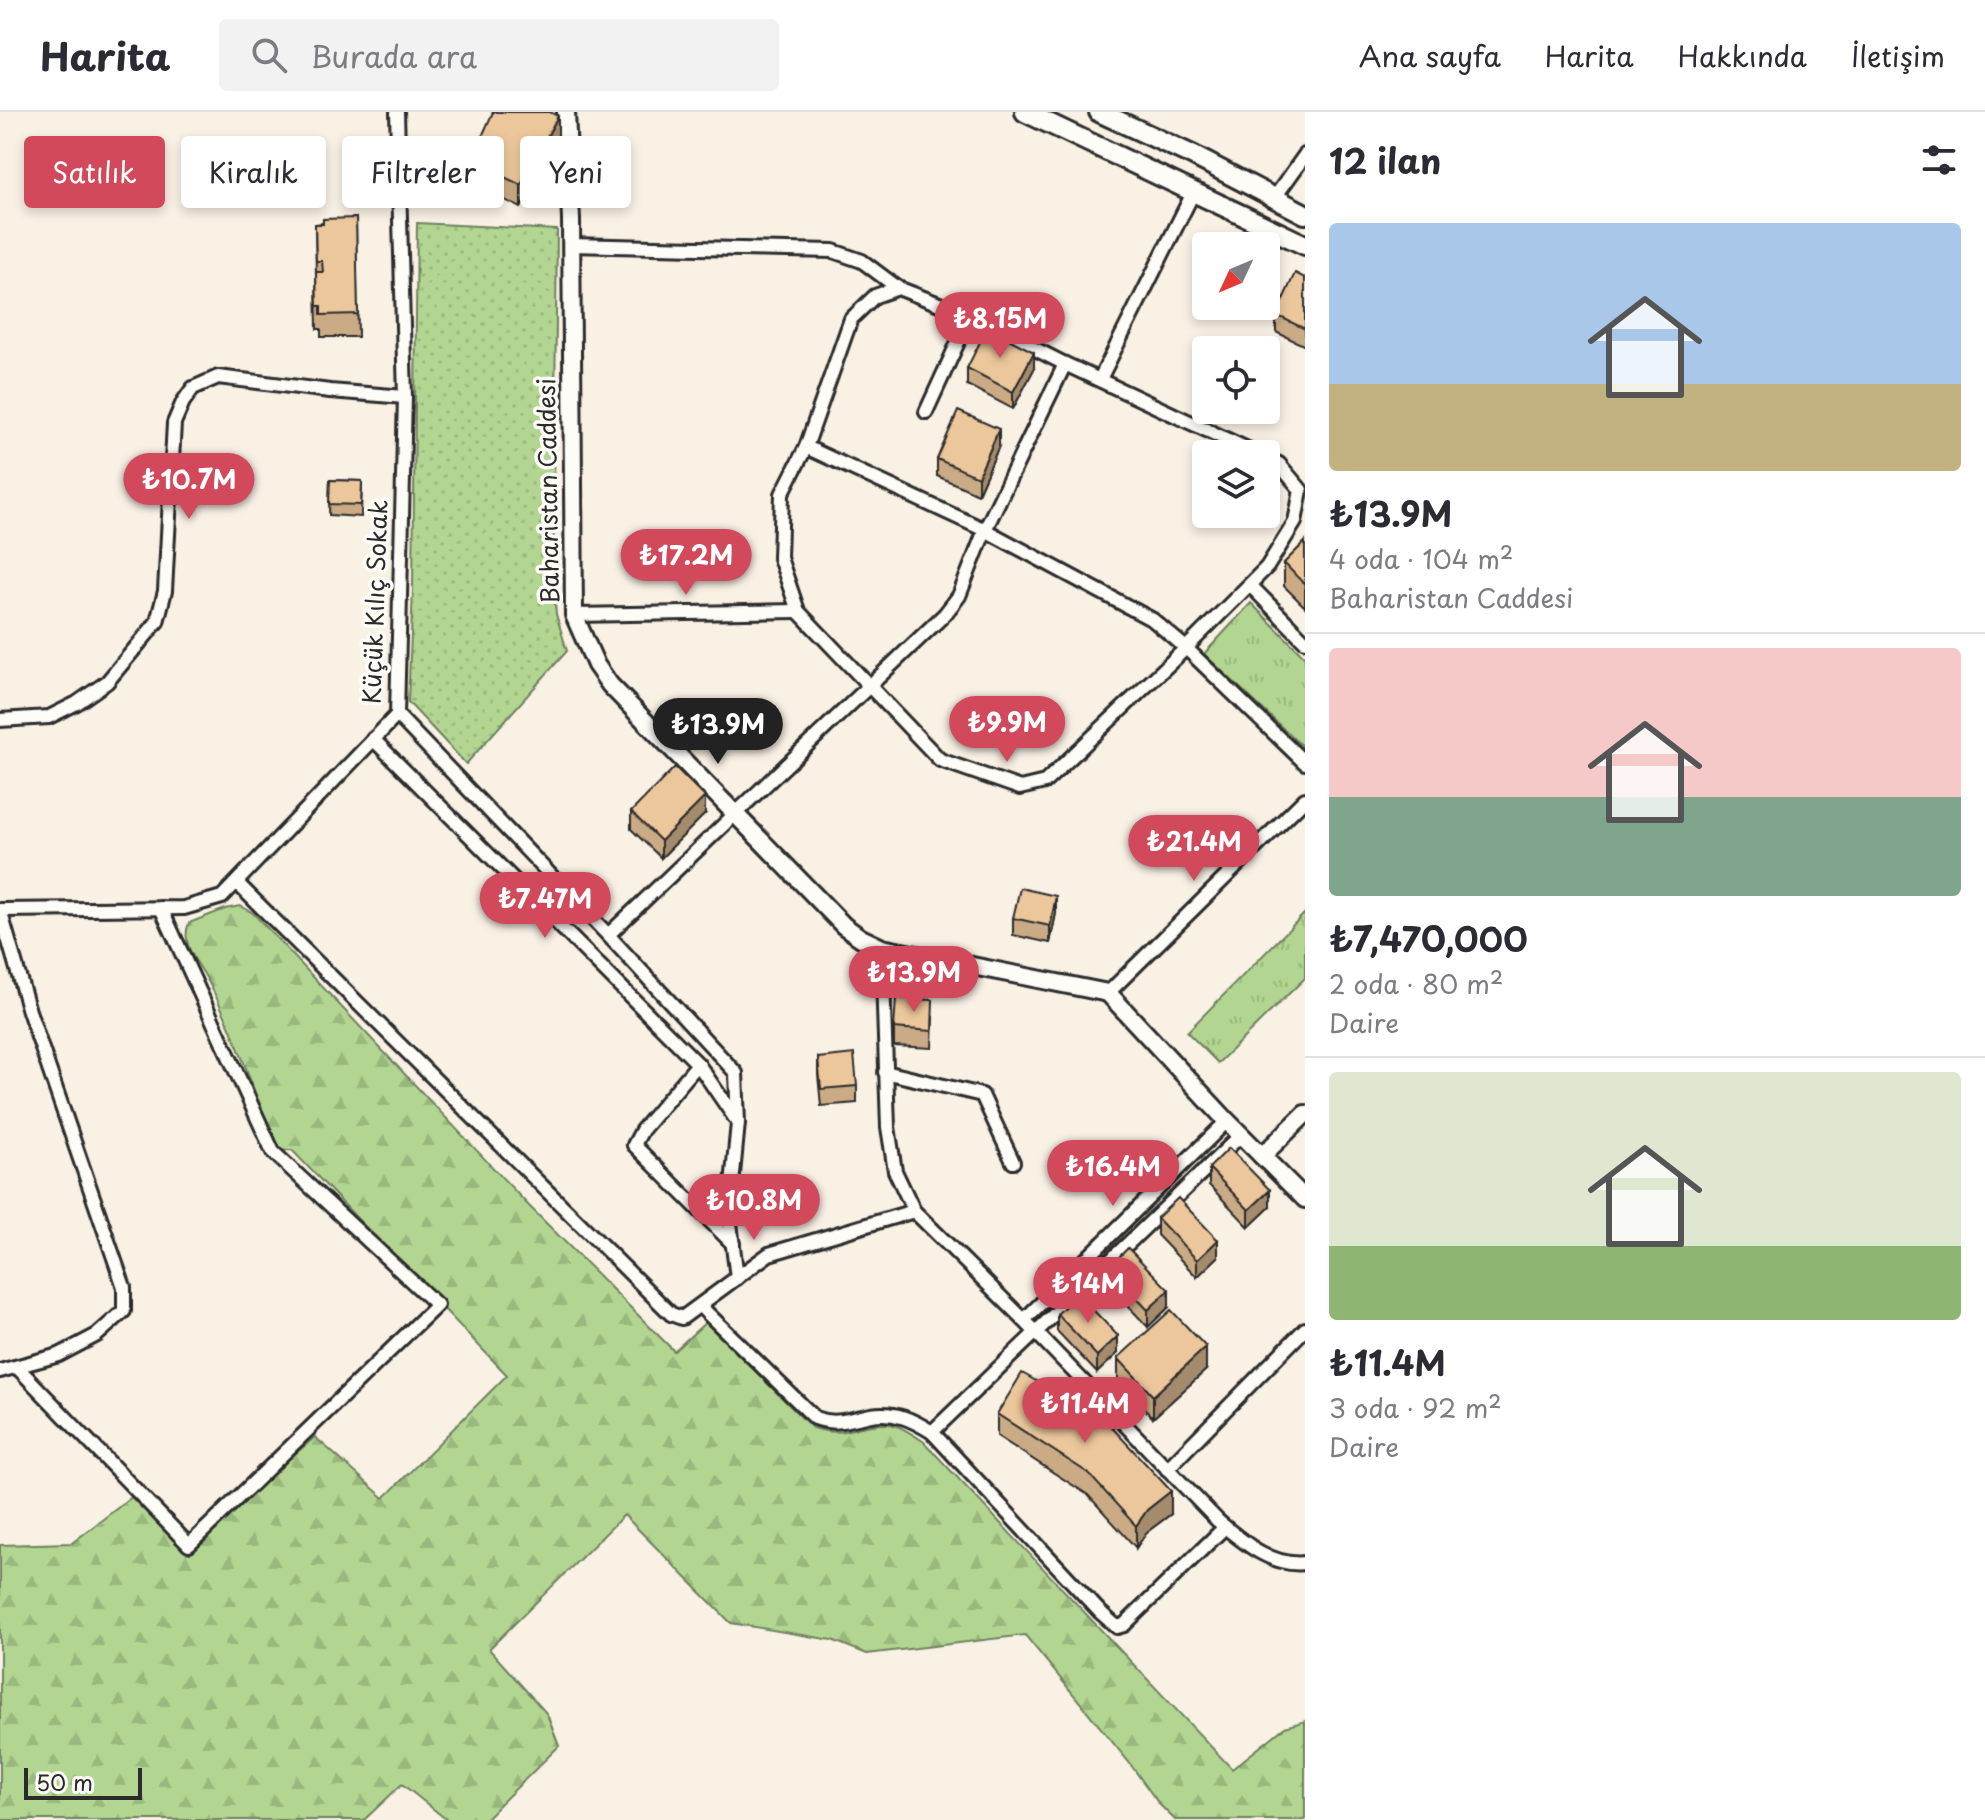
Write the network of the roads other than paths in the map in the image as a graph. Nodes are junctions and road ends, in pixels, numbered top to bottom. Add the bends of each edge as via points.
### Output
1 (397, 112) edge
2 (566, 112) edge
3 (1025, 112) edge
4 (1099, 112) edge
5 (1305, 155) edge
6 (1194, 191) junction
7 (1275, 197) junction
8 (1305, 214) edge
9 (570, 245) junction
10 (1305, 245) edge
11 (898, 288) junction
12 (970, 316) junction
13 (1065, 364) junction
14 (1100, 379) junction
15 (405, 397) junction
16 (926, 412) dead end
17 (1229, 440) edge
18 (806, 447) junction
19 (1280, 465) edge
20 (1303, 485) edge
21 (985, 530) junction
22 (1250, 585) junction
23 (798, 611) junction
24 (574, 615) junction
25 (1305, 641) edge
26 (1186, 648) junction
27 (871, 686) junction
28 (397, 715) junction
29 (0, 720) edge
30 (373, 739) junction
31 (1305, 763) edge
32 (1305, 799) edge
33 (738, 814) junction
34 (237, 883) junction
35 (161, 908) junction
36 (0, 910) edge
37 (608, 935) junction
38 (882, 948) junction
39 (1108, 993) junction
40 (698, 1064) junction
41 (885, 1072) junction
42 (1305, 1114) edge
43 (1227, 1121) junction
44 (738, 1123) junction
45 (1241, 1135) junction
46 (1262, 1156) junction
47 (1013, 1162) dead end
48 (1305, 1199) edge
49 (914, 1211) junction
50 (733, 1244) junction
51 (737, 1278) junction
52 (700, 1306) junction
53 (1024, 1320) junction
54 (1305, 1329) edge
55 (1035, 1332) junction
56 (18, 1368) junction
57 (0, 1371) edge
58 (932, 1432) junction
59 (1167, 1469) junction
60 (1225, 1527) junction
61 (1305, 1563) edge

1 - 15 street, Küçük Kılıç Sokak
2 - 9 street, Baharistan Caddesi
3 - 6 main road
4 - 7 main road
5 - 7 street
6 - 10 main road
6 - 14 street
7 - 8 main road
9 - 11 street via 833,251 862,261
9 - 24 street, Baharistan Caddesi
11 - 12 street
11 - 18 street via 875,296 851,319
12 - 13 street
12 - 16 street
13 - 14 street
13 - 21 street
14 - 17 street
15 - 28 street, Küçük Kılıç Sokak
15 - 29 street via 218,377 193,388 174,423 165,591 157,622 107,682 77,703 49,717
18 - 21 street
18 - 23 street via 782,494 780,558
19 - 20 street
20 - 22 street via 1295,522
21 - 26 street via 1153,620
21 - 27 street via 959,596
22 - 25 street
22 - 26 street
23 - 24 street
23 - 27 street
24 - 33 street, Baharistan Caddesi via 610,685
26 - 27 street via 1045,782 1020,788 940,760
26 - 31 street
27 - 33 street
28 - 30 street, Küçük Kılıç Sokak
28 - 37 street
30 - 34 street, Küçük Kılıç Sokak
30 - 40 street
32 - 39 street
33 - 37 street
33 - 38 street, Baharistan Caddesi via 829,913
34 - 35 street, Küçük Kılıç Sokak via 222,897 184,908
34 - 52 street via 671,1314 682,1318
35 - 36 street, Küçük Kılıç Sokak
35 - 56 street via 273,1152 437,1305 189,1545
36 - 56 street via 29,1011 124,1287 124,1311 97,1335
37 - 44 street via 736,1073
38 - 39 street, Baharistan Caddesi
38 - 41 street
39 - 43 street
40 - 44 street
40 - 50 street via 634,1145
41 - 47 street via 982,1095
41 - 49 street via 895,1171
42 - 46 street
43 - 45 street
43 - 53 street
44 - 50 street via 729,1215
45 - 46 street
45 - 55 street
46 - 48 street
49 - 51 street via 769,1254
49 - 53 street
50 - 51 street
51 - 52 street
52 - 58 street via 815,1418 839,1424 897,1416
53 - 55 street
54 - 59 street
55 - 58 street
55 - 59 street
56 - 57 street
58 - 60 street via 1117,1627
59 - 60 street
60 - 61 street via 1274,1559

